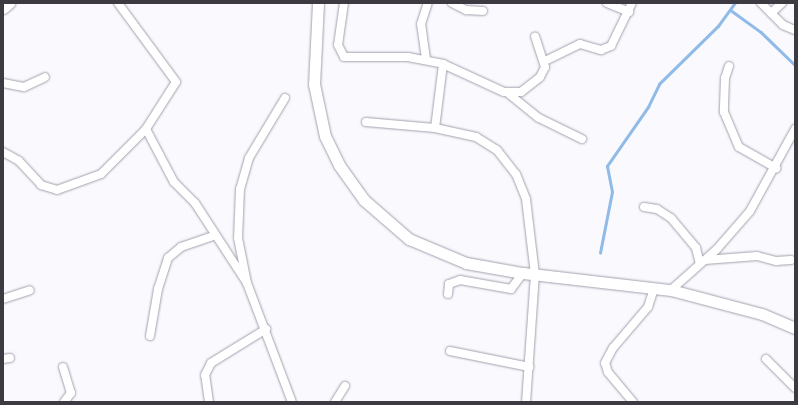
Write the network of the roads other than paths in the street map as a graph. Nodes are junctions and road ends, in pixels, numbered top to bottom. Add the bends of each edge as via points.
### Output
1 (9, 3) edge
2 (118, 3) edge
3 (318, 3) edge
4 (344, 3) edge
5 (428, 3) edge
6 (452, 3) edge
7 (608, 3) edge
8 (632, 3) edge
9 (761, 3) edge
10 (782, 3) edge
11 (3, 8) edge
12 (483, 11) dead end
13 (629, 12) junction
14 (771, 13) junction
15 (795, 30) edge
16 (535, 37) dead end
17 (426, 59) junction
18 (545, 61) junction
19 (443, 64) junction
20 (729, 66) dead end
21 (44, 77) dead end
22 (3, 83) edge
23 (509, 94) junction
24 (285, 98) dead end
25 (366, 122) dead end
26 (435, 128) junction
27 (146, 129) junction
28 (795, 129) edge
29 (582, 139) dead end
30 (3, 152) edge
31 (776, 168) junction
32 (644, 207) dead end
33 (214, 236) junction
34 (791, 260) dead end
35 (702, 262) junction
36 (523, 273) junction
37 (535, 274) junction
38 (247, 283) junction
39 (654, 288) junction
40 (30, 290) dead end
41 (671, 290) junction
42 (448, 294) dead end
43 (3, 299) edge
44 (795, 328) edge
45 (266, 329) junction
46 (150, 336) dead end
47 (450, 351) dead end
48 (766, 359) dead end
49 (63, 367) dead end
50 (529, 367) junction
51 (344, 386) dead end
52 (795, 388) edge
53 (64, 402) edge
54 (210, 402) edge
55 (292, 402) edge
56 (335, 402) edge
57 (526, 402) edge
58 (633, 402) edge

1 - 11 main road
2 - 27 street via 176,82
3 - 36 main road via 313,57 316,100 325,136 350,182 379,215 426,248 466,263
4 - 17 street via 338,45 344,57
5 - 17 street via 421,24
6 - 12 street via 466,10
7 - 13 street
8 - 13 street
9 - 14 street
10 - 14 street
13 - 18 street via 611,46 601,50 580,44
14 - 15 street via 783,25
16 - 18 street
17 - 19 street
18 - 23 street via 543,71 531,85
19 - 23 street
19 - 26 street
20 - 31 street via 725,78 724,112 739,147
21 - 22 street via 24,87
23 - 29 street via 539,118
24 - 38 street via 249,158 240,189 238,238
25 - 26 street
26 - 37 street via 476,137 509,163 526,199
27 - 30 street via 101,174 57,190 41,185 19,161
27 - 33 street via 174,182 195,203
28 - 31 street
31 - 35 street via 750,211
32 - 35 street via 657,209 671,218 696,248
33 - 38 street
33 - 46 street via 181,248 168,258 155,302
34 - 35 street via 745,256
35 - 41 street
36 - 37 main road
36 - 42 street via 511,289 460,280 449,284
37 - 39 main road
37 - 50 street
38 - 45 street
39 - 41 main road
39 - 58 street via 648,307 613,348 605,363 608,372
40 - 43 street
41 - 44 main road via 762,314
45 - 54 street via 211,364 205,375
45 - 55 street
47 - 50 street
48 - 52 street
49 - 53 street via 70,393
50 - 57 street
51 - 56 street

